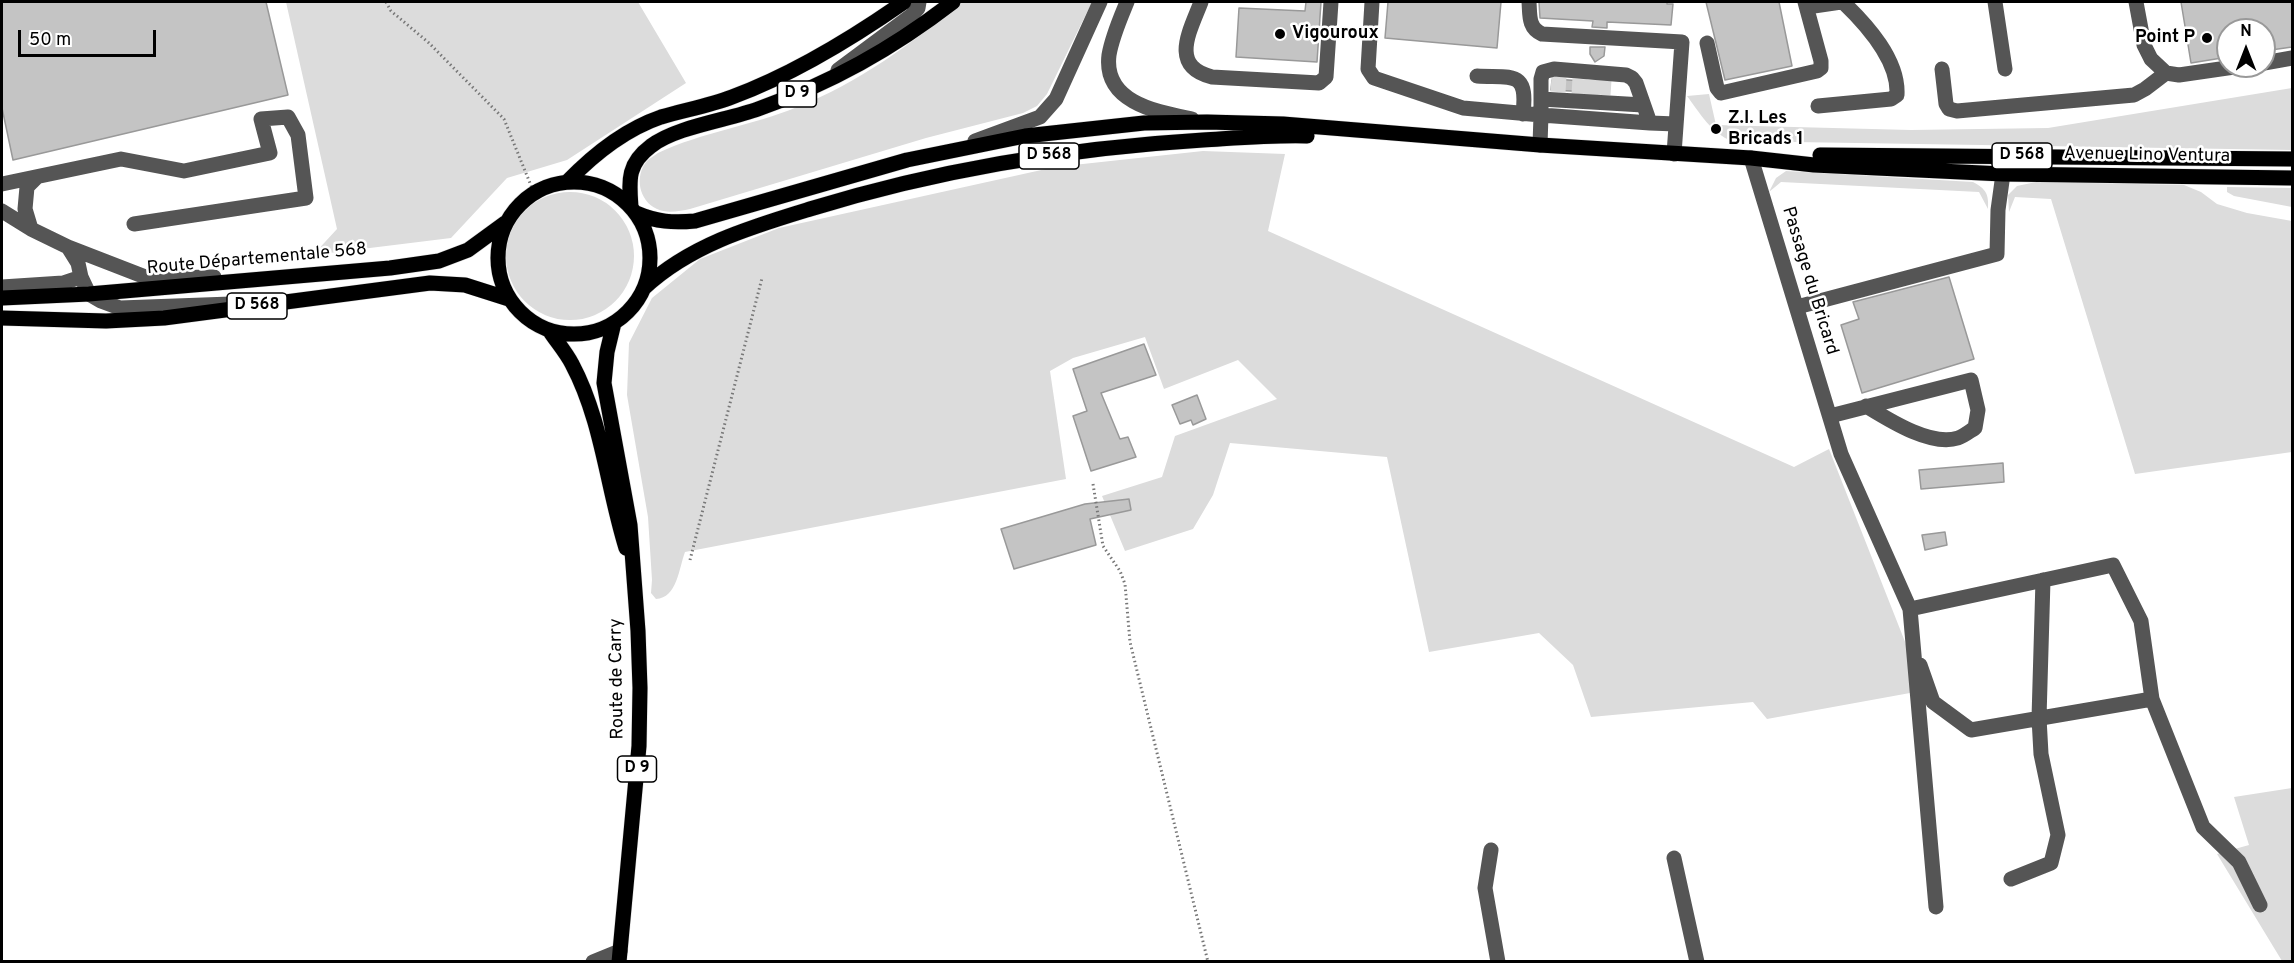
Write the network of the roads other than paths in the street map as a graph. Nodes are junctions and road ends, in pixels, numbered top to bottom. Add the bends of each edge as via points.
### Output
1 (891, 2) edge
2 (904, 2) edge
3 (919, 2) edge
4 (953, 2) edge
5 (1100, 2) edge
6 (1127, 2) edge
7 (1201, 2) edge
8 (1331, 2) edge
9 (1372, 2) edge
10 (1529, 2) edge
11 (1842, 2) edge
12 (1995, 2) edge
13 (2136, 2) edge
14 (1806, 4) edge
15 (879, 20) junction
16 (1707, 43) dead end
17 (2292, 58) edge
18 (2276, 61) edge
19 (1942, 69) dead end
20 (2005, 69) dead end
21 (2216, 70) edge
22 (2166, 73) junction
23 (1477, 76) dead end
24 (1558, 85) junction
25 (817, 87) junction
26 (1591, 87) junction
27 (1541, 99) junction
28 (1643, 105) junction
29 (1818, 106) dead end
30 (1523, 114) junction
31 (1542, 115) junction
32 (1207, 122) junction
33 (1650, 123) junction
34 (1676, 124) junction
35 (1479, 141) junction
36 (1540, 145) junction
37 (948, 151) junction
38 (1674, 154) junction
39 (1751, 158) junction
40 (2292, 159) edge
41 (2003, 174) junction
42 (36, 178) junction
43 (2292, 178) edge
44 (567, 182) junction
45 (2, 184) edge
46 (634, 210) junction
47 (2, 211) edge
48 (506, 223) junction
49 (134, 224) dead end
50 (31, 230) junction
51 (68, 247) junction
52 (334, 274) junction
53 (81, 277) junction
54 (2, 287) edge
55 (644, 288) junction
56 (89, 294) junction
57 (2, 298) edge
58 (509, 299) junction
59 (278, 304) junction
60 (1797, 307) junction
61 (2, 318) edge
62 (614, 322) junction
63 (549, 330) junction
64 (1866, 406) junction
65 (1830, 416) junction
66 (634, 576) junction
67 (2043, 580) junction
68 (1910, 609) junction
69 (1913, 642) junction
70 (2152, 699) junction
71 (2039, 718) junction
72 (1491, 850) dead end
73 (1674, 858) dead end
74 (2011, 879) dead end
75 (2260, 904) dead end
76 (1936, 907) dead end
77 (619, 956) edge
78 (594, 962) edge
79 (1498, 962) edge
80 (1697, 962) edge

1 - 15 street
2 - 15 main road, D 9
3 - 25 street via 912,15
4 - 25 main road, D 9 via 876,57
5 - 37 street via 1056,99 1040,117
6 - 32 street via 1109,57 1114,83 1126,98 1141,106
7 - 8 street via 1186,41 1190,66 1200,74 1319,83 1326,76
9 - 30 street via 1368,69 1374,78 1463,108
10 - 34 street via 1532,25 1542,33 1682,42
11 - 14 street
11 - 29 street via 1882,48 1893,69 1897,95 1891,99
12 - 20 street
13 - 22 street via 2144,45 2151,59
14 - 16 street via 1821,61 1817,71 1721,93
15 - 44 main road, D 9 via 809,63 741,93 633,130 588,161
17 - 18 street
19 - 22 street via 1946,104 1957,111 2134,94
21 - 22 street
23 - 30 street via 1516,78 1524,91
24 - 26 street
24 - 26 street
24 - 27 street
24 - 27 street via 1548,70 1543,72
25 - 46 main road, D 9 via 757,110 674,134 651,146 632,165 629,183
26 - 28 street
26 - 28 street via 1626,75 1632,78
27 - 31 street
28 - 33 street
30 - 31 street
31 - 33 street
31 - 36 street
32 - 35 main road, D 568 via 1283,124
32 - 37 main road, D 568 via 1083,128
33 - 34 street
34 - 38 street
35 - 36 main road, D 568
35 - 55 main road, D 568 via 1270,135 1082,151 953,173 874,189 776,219 702,247
36 - 38 main road, D 568
37 - 46 main road, D 568 via 695,222 654,221
38 - 39 main road, D 568
39 - 40 main road, Avenue Lino Ventura / D 568 via 1821,155
39 - 41 main road, Avenue Lino Ventura / D 568
39 - 60 street, Passage du Bricard
41 - 43 main road, Avenue Lino Ventura / D 568
41 - 60 street via 1997,254
42 - 45 street
42 - 49 street via 121,159 184,171 270,153 261,119 288,117 298,135 306,198
42 - 50 street via 27,187 25,209
44 - 46 main road via 591,183 613,192
44 - 48 main road via 534,192 517,206
46 - 55 main road via 650,249 650,269
47 - 50 street
48 - 52 main road, Route Départementale 568 / D 568 via 468,250 439,261
48 - 58 main road via 497,261
50 - 51 street
51 - 52 street via 148,278
51 - 53 street
52 - 56 main road, Route Départementale 568 / D 568
53 - 54 street via 63,283
53 - 56 street
55 - 62 main road via 627,313
56 - 57 main road, Route Départementale 568 / D 568
56 - 59 street via 120,308
58 - 59 main road, D 568 via 465,285 430,283
58 - 63 main road via 527,318
59 - 61 main road, D 568 via 105,321
60 - 65 street, Passage du Bricard
62 - 63 main road via 593,332
62 - 66 main road, Route de Carry / D 9 via 604,383 630,525
63 - 66 main road, Route de Carry / D 9 via 572,362 585,392
64 - 64 street via 1971,380 1978,410 1975,428 1958,438 1937,438 1909,430
64 - 65 street
65 - 68 street, Passage du Bricard via 1841,454
66 - 77 main road, Route de Carry / D 9 via 639,746
67 - 68 street
67 - 70 street via 2113,566 2141,621
67 - 71 street
68 - 69 street, Passage du Bricard
69 - 71 street via 1932,702 1971,730
69 - 76 street
70 - 71 street
70 - 75 street via 2203,827 2239,862
71 - 74 street via 2041,754 2058,835 2051,863
72 - 79 street via 1485,888
73 - 80 street
77 - 78 street

